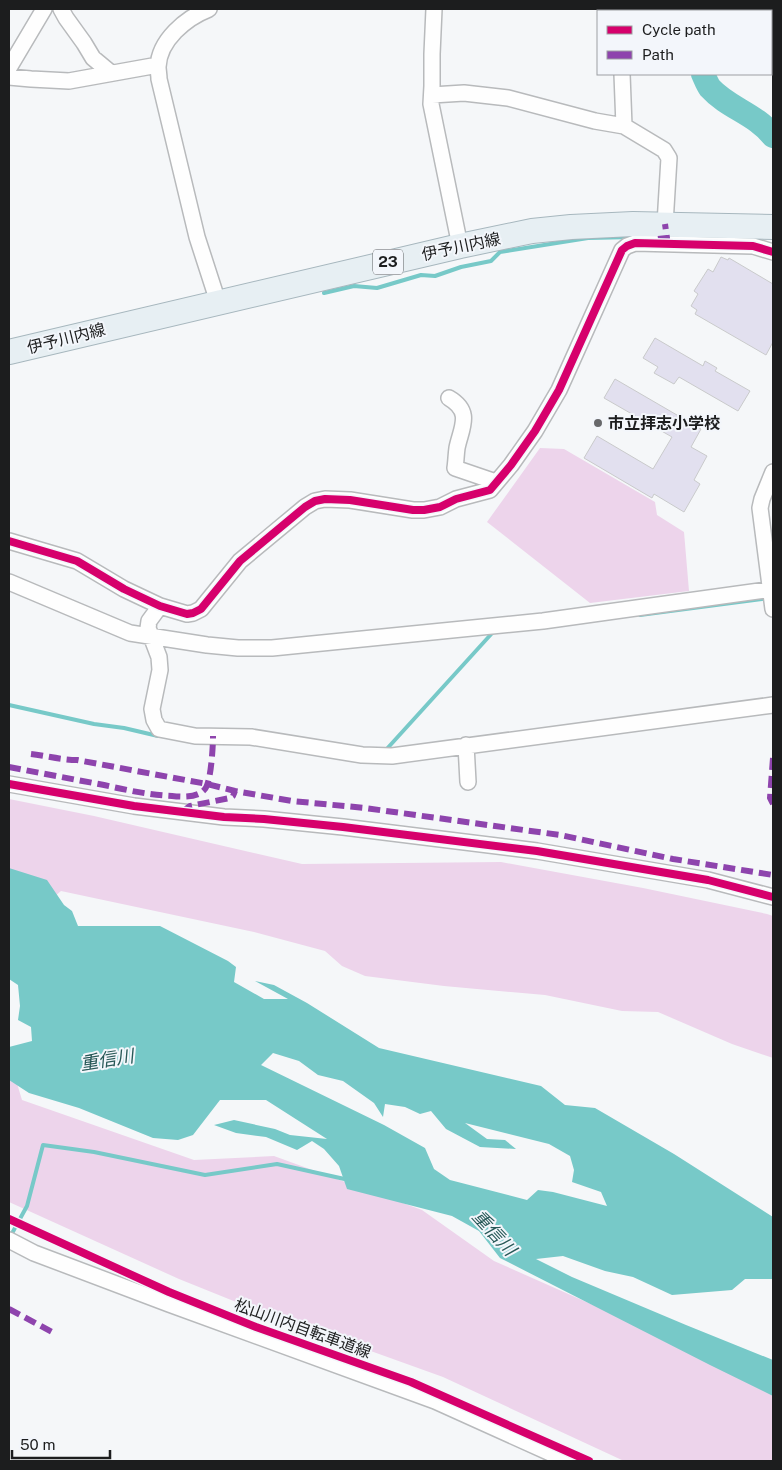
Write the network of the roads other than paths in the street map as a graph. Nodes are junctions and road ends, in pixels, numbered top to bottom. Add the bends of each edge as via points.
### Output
1 (44, 9) edge
2 (61, 9) edge
3 (209, 9) edge
4 (434, 9) edge
5 (158, 66) junction
6 (9, 68) edge
7 (111, 73) junction
8 (622, 75) edge
9 (9, 76) edge
10 (432, 95) junction
11 (624, 126) junction
12 (665, 224) junction
13 (773, 226) edge
14 (460, 246) junction
15 (773, 252) edge
16 (218, 302) junction
17 (9, 352) edge
18 (449, 398) dead end
19 (773, 472) edge
20 (496, 482) junction
21 (9, 541) edge
22 (9, 582) edge
23 (772, 589) edge
24 (160, 606) junction
25 (773, 609) edge
26 (151, 637) junction
27 (773, 705) edge
28 (466, 745) junction
29 (468, 782) dead end
30 (9, 784) edge
31 (773, 897) edge
32 (9, 1240) edge
33 (568, 1461) edge

1 - 6 street
2 - 7 street via 93,58
3 - 5 street via 196,14 170,37
4 - 10 street
5 - 7 street
5 - 16 street via 197,237
7 - 9 street via 69,80 31,80
8 - 11 street
10 - 11 street via 464,93 508,98
10 - 14 street via 431,104
11 - 12 street via 664,150 669,158
12 - 13 main road, 伊予川内線 / 23
12 - 14 main road, 伊予川内線 / 23 via 532,231
14 - 16 main road, 伊予川内線 / 23
15 - 20 street via 753,246 635,243 622,250 559,390 536,432
16 - 17 main road, 伊予川内線 / 23
18 - 20 street via 460,408 464,419 455,468
19 - 23 street via 760,508
20 - 24 street via 490,490 424,510 338,499 315,501 240,561 201,609 187,614
21 - 24 street via 77,561
22 - 26 street via 130,633
23 - 25 street
23 - 26 street via 543,621 272,648 238,648
24 - 26 street via 149,621
26 - 28 street via 159,657 160,670 152,709 159,729 195,736 251,737 377,756
27 - 28 street
28 - 29 street
30 - 31 street via 134,806 537,851 708,880
32 - 33 street via 34,1253 160,1301 435,1401

